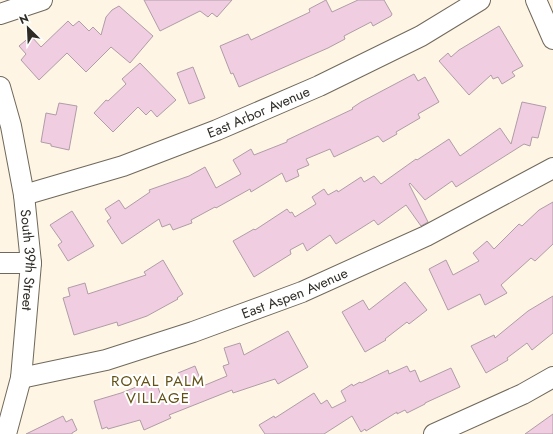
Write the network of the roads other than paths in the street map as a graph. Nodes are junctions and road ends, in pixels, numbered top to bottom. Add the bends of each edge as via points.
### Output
1 (42, 0) edge
2 (480, 0) edge
3 (536, 0) edge
4 (0, 14) edge
5 (553, 39) edge
6 (0, 87) edge
7 (553, 168) edge
8 (24, 195) junction
9 (31, 262) junction
10 (0, 263) edge
11 (553, 377) edge
12 (21, 378) junction
13 (6, 434) edge
14 (434, 434) edge

1 - 4 street
2 - 8 street, East Arbor Avenue via 421,36 319,86 217,130 123,166
3 - 5 street
6 - 8 street, South 39th Street via 11,126
7 - 12 street, East Aspen Avenue via 426,236 302,292 193,332 106,360
8 - 9 street, South 39th Street
9 - 10 street
9 - 12 street, South 39th Street
11 - 14 street via 523,394
12 - 13 street, South 39th Street

